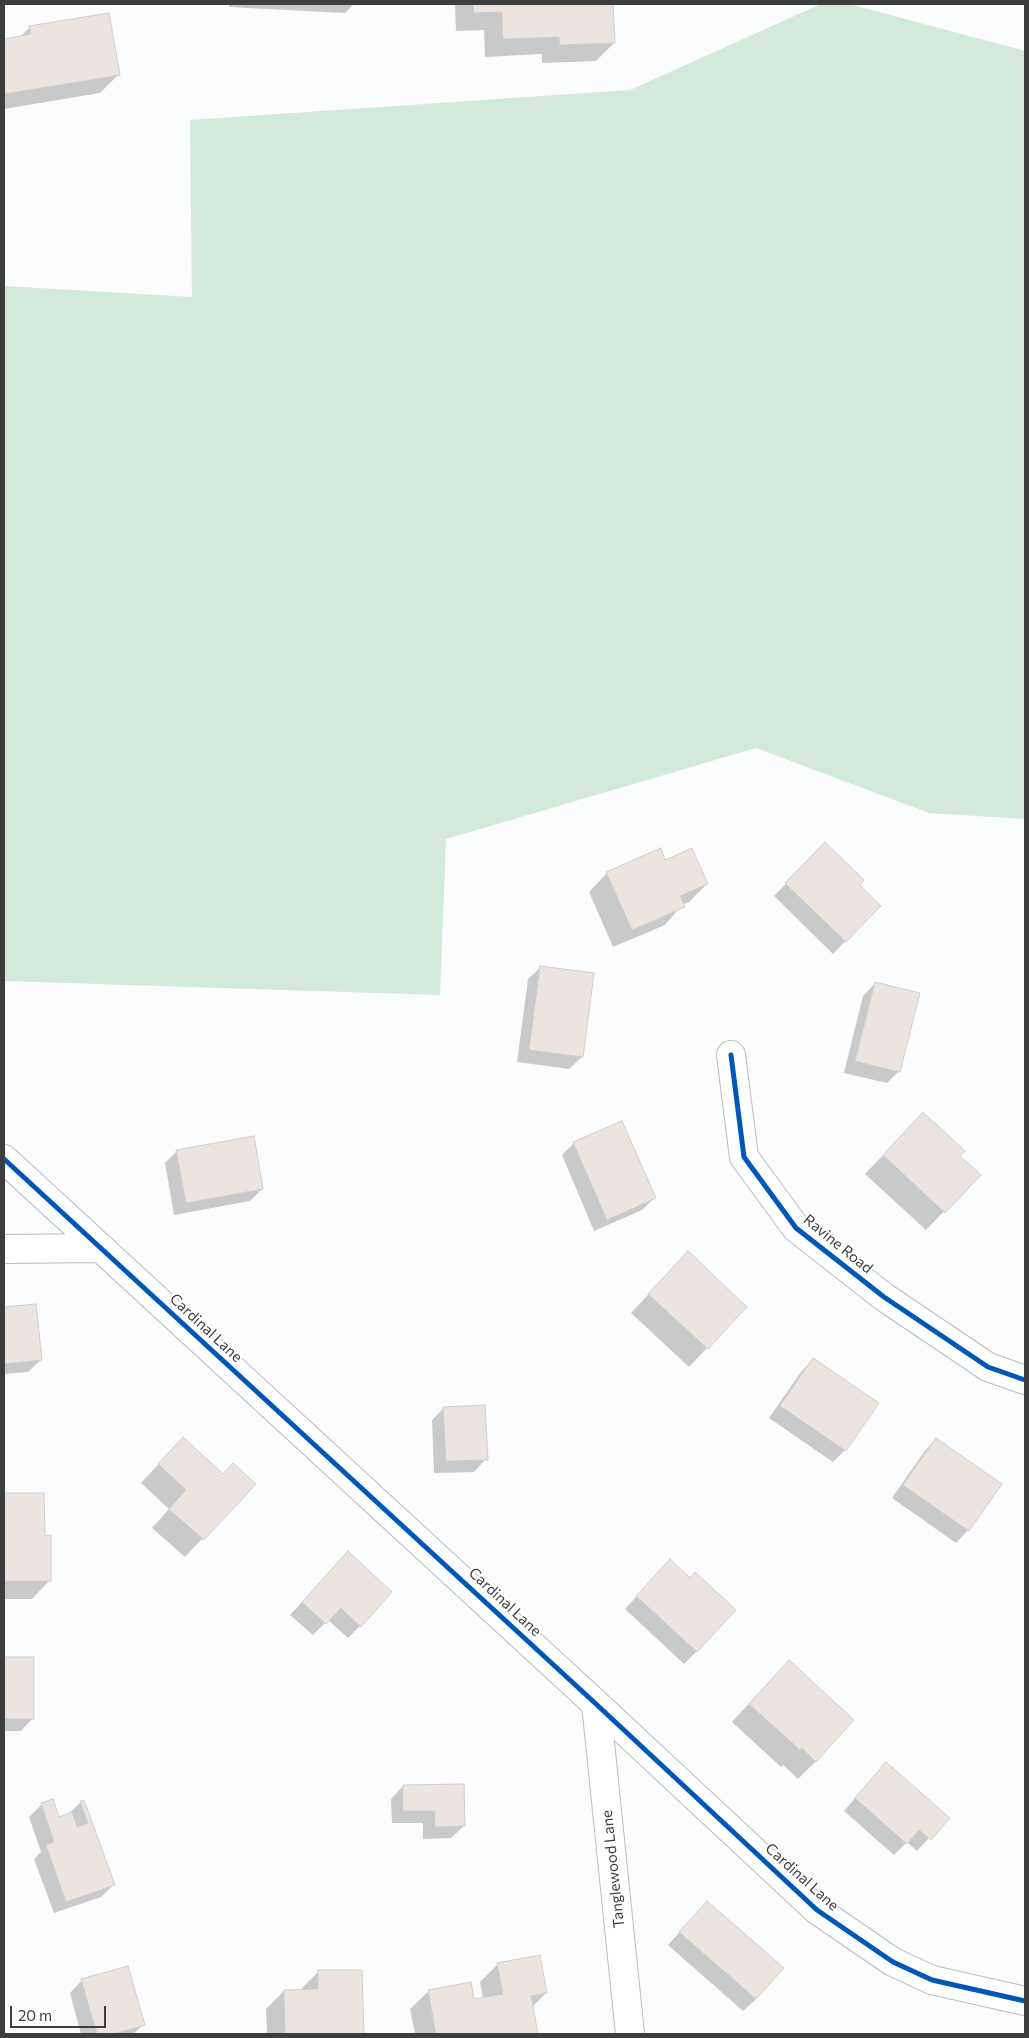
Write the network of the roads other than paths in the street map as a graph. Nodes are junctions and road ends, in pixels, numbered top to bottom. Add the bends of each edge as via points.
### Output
1 (732, 1055) dead end
2 (4, 1158) edge
3 (101, 1248) junction
4 (4, 1249) edge
5 (1025, 1380) edge
6 (596, 1704) junction
7 (1025, 2001) edge
8 (630, 2034) edge

1 - 5 street, Ravine Road via 744,1157 796,1228 884,1297 988,1367
2 - 3 street, Cardinal Lane
3 - 4 street
3 - 6 street, Cardinal Lane
6 - 7 street, Cardinal Lane via 817,1910 893,1962 932,1980
6 - 8 street, Tanglewood Lane

